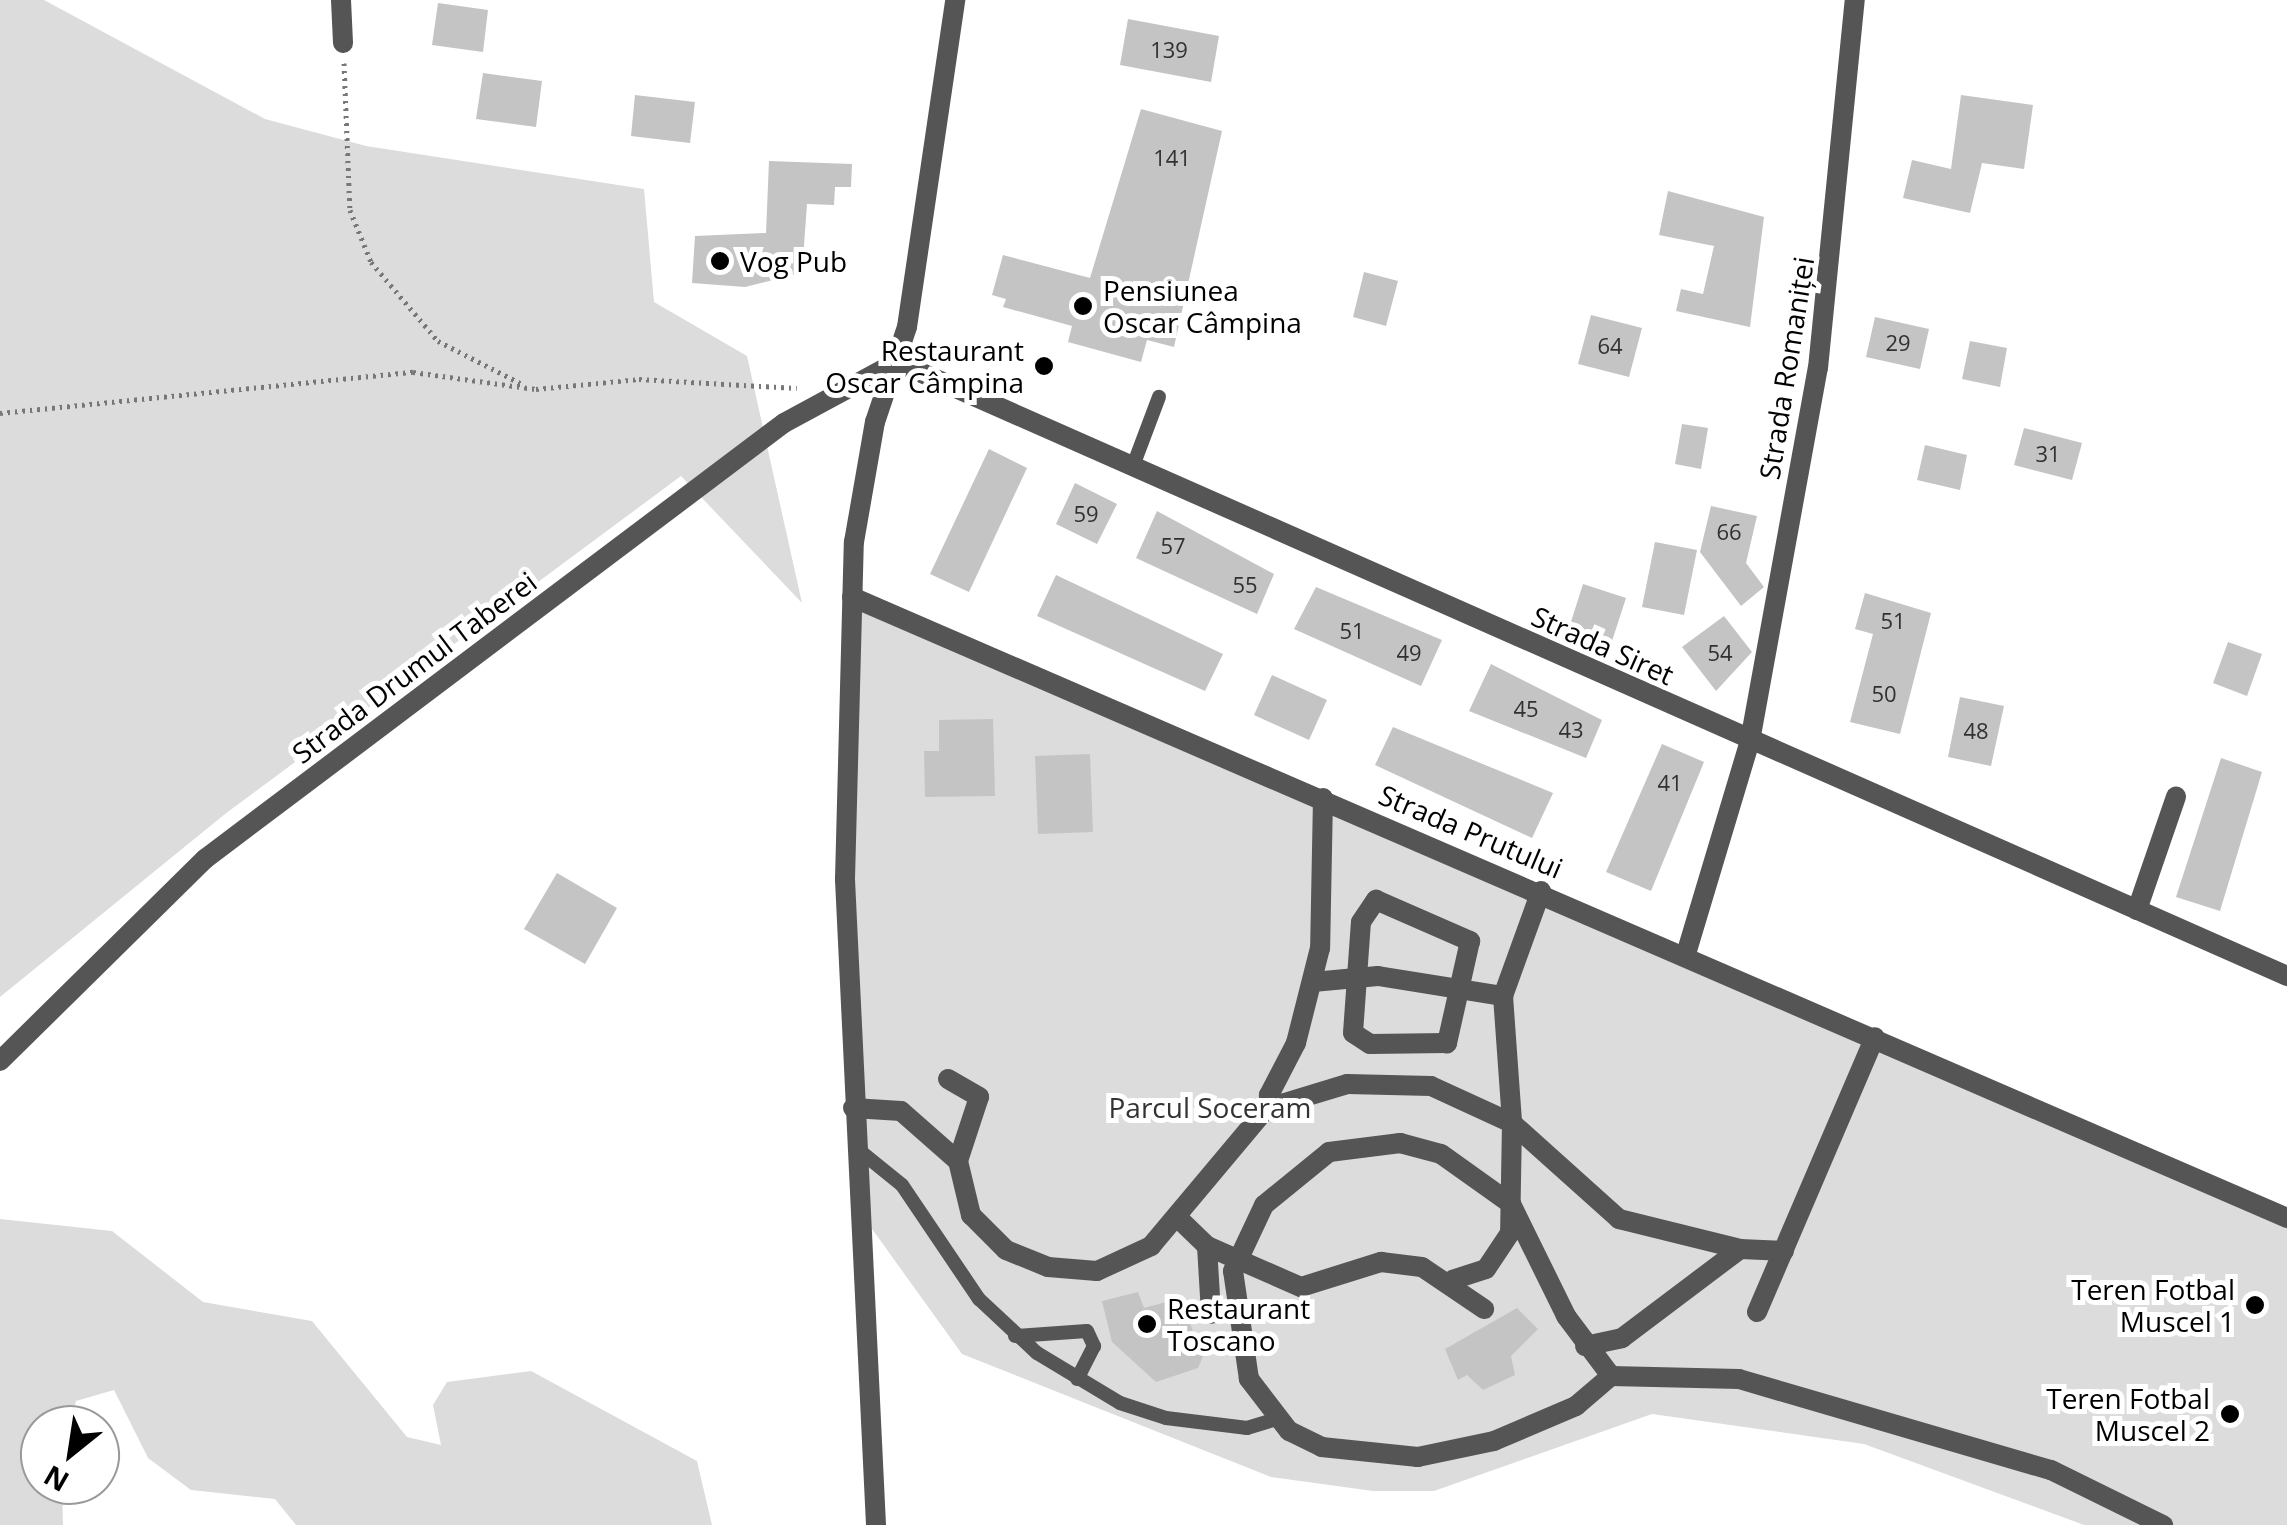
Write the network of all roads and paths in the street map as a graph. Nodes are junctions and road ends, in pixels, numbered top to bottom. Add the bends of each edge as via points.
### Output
1 (342, 0) edge
2 (954, 0) edge
3 (1855, 0) edge
4 (343, 43) joint
5 (897, 362) junction
6 (536, 389) junction
7 (826, 395) junction
8 (1159, 398) dead end
9 (0, 413) edge
10 (1133, 466) junction
11 (852, 596) junction
12 (1750, 741) junction
13 (2176, 797) dead end
14 (1324, 798) junction
15 (1541, 891) junction
16 (2137, 910) junction
17 (1686, 954) junction
18 (1356, 975) junction
19 (2287, 976) edge
20 (1313, 982) junction
21 (1464, 986) junction
22 (1503, 996) junction
23 (1875, 1037) junction
24 (0, 1061) edge
25 (948, 1079) dead end
26 (1272, 1102) junction
27 (853, 1108) junction
28 (1512, 1123) junction
29 (854, 1146) junction
30 (958, 1162) junction
31 (1512, 1204) junction
32 (1178, 1218) junction
33 (2287, 1218) edge
34 (1207, 1246) junction
35 (1740, 1249) junction
36 (1784, 1251) junction
37 (1238, 1258) junction
38 (1454, 1280) junction
39 (1484, 1309) dead end
40 (1757, 1312) dead end
41 (1211, 1314) dead end
42 (1015, 1336) junction
43 (1585, 1346) junction
44 (1611, 1376) junction
45 (1077, 1379) junction
46 (1277, 1419) junction
47 (876, 1525) edge
48 (2163, 1525) edge

1 - 4 street
2 - 5 street
3 - 12 street, Strada Romaniței via 1818,368
4 - 6 path via 350,210 371,262 438,341
5 - 7 street, Strada Drumul Taberei
5 - 10 street, Strada Siret
5 - 11 street via 864,473
6 - 7 path via 762,380
6 - 9 path via 413,372
7 - 24 street, Strada Drumul Taberei via 204,859
8 - 10 lane
10 - 12 street, Strada Siret
11 - 14 street, Strada Prutului
11 - 27 street via 845,879
12 - 16 street, Strada Siret
12 - 17 street, Strada Romaniței
13 - 16 street
14 - 15 street, Strada Prutului
14 - 20 street
15 - 17 street, Strada Prutului
15 - 22 street
16 - 19 street, Strada Siret
17 - 23 street, Strada Prutului
18 - 20 street
18 - 21 street
18 - 21 street via 1348,1016 1370,1044 1446,1043
18 - 21 street via 1364,912 1384,900 1470,941
20 - 26 street
21 - 22 street
22 - 28 street
23 - 33 street, Strada Prutului
23 - 36 street
25 - 30 street via 979,1097
26 - 28 street via 1347,1084 1431,1086
26 - 32 street
27 - 29 street
27 - 30 street via 901,1111
28 - 31 street
28 - 35 street via 1619,1218
29 - 42 lane via 902,1184
29 - 47 street
30 - 32 street via 971,1215 986,1234 1048,1267 1124,1263
31 - 37 street via 1441,1154 1367,1144 1300,1169 1264,1205
31 - 38 street via 1500,1256
31 - 43 street
32 - 34 street
34 - 37 street
34 - 41 street
35 - 36 street
35 - 43 street via 1622,1338
36 - 40 street
37 - 38 street via 1301,1286 1381,1262
37 - 46 street via 1230,1294 1237,1340
38 - 39 street
42 - 45 lane
42 - 45 lane via 1087,1331 1094,1346
43 - 44 street
44 - 46 street via 1536,1428 1418,1457 1322,1446
44 - 48 street via 1739,1379 2051,1470
45 - 46 lane via 1166,1418 1247,1428

